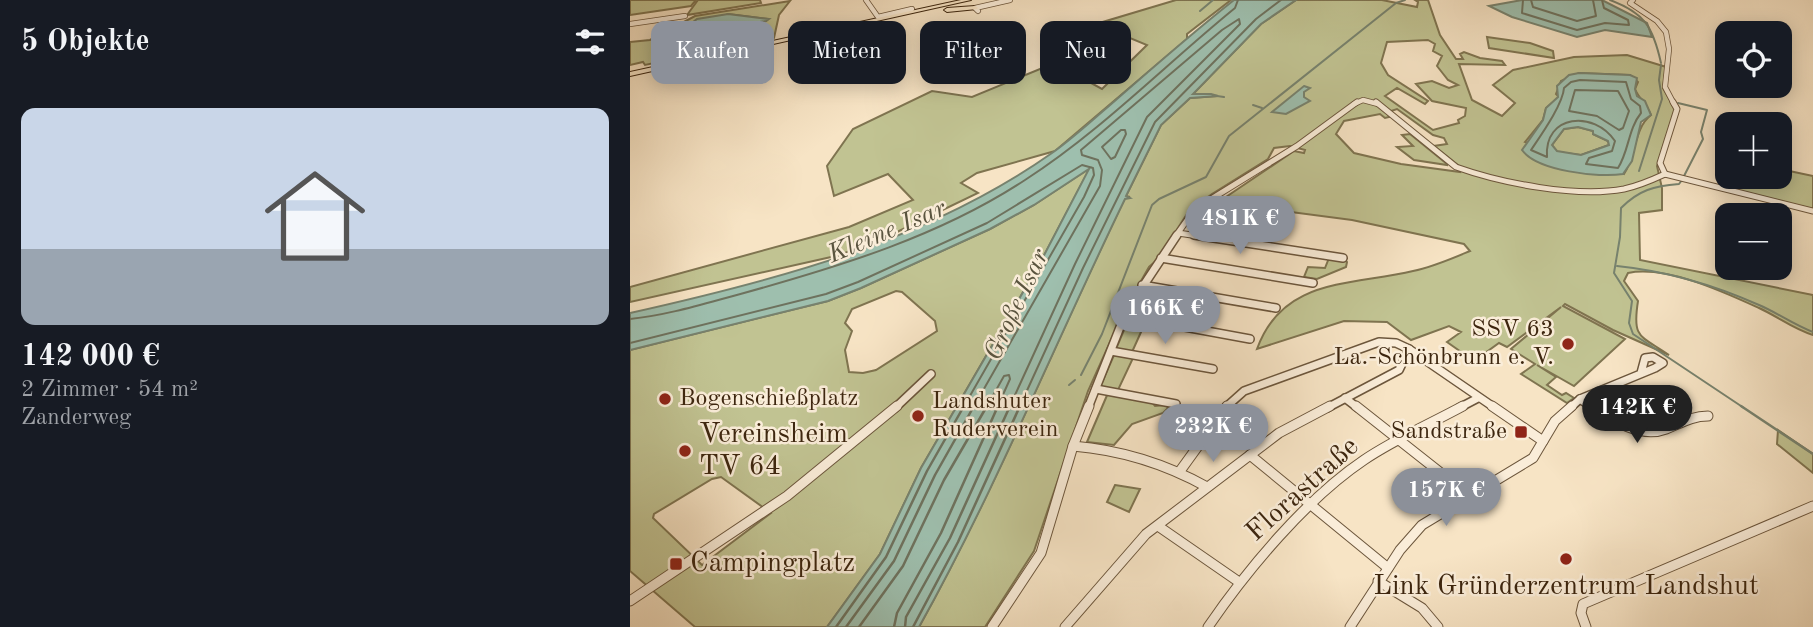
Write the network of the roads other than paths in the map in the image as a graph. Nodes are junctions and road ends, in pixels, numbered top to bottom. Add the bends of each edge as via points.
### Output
1 (866, 0) edge
2 (961, 0) edge
3 (969, 0) edge
4 (1010, 0) edge
5 (1633, 0) edge
6 (912, 9) dead end
7 (976, 9) junction
8 (685, 16) dead end
9 (901, 16) junction
10 (630, 24) edge
11 (630, 73) edge
12 (1665, 174) junction
13 (1813, 211) edge
14 (1178, 233) junction
15 (1161, 258) junction
16 (1343, 258) dead end
17 (1313, 283) dead end
18 (1142, 285) junction
19 (1276, 308) dead end
20 (1125, 316) junction
21 (1250, 339) dead end
22 (1409, 349) junction
23 (1111, 351) junction
24 (1213, 369) dead end
25 (1641, 373) dead end
26 (931, 374) dead end
27 (1096, 389) junction
28 (1345, 398) junction
29 (1478, 398) junction
30 (1580, 399) junction
31 (1176, 404) dead end
32 (1708, 416) dead end
33 (1399, 440) junction
34 (1543, 441) junction
35 (1073, 446) junction
36 (1250, 454) junction
37 (1180, 471) junction
38 (1207, 487) junction
39 (1470, 496) junction
40 (1311, 507) junction
41 (1812, 507) edge
42 (1158, 526) junction
43 (1388, 568) junction
44 (1378, 581) junction
45 (1239, 582) junction
46 (630, 601) edge
47 (992, 627) edge
48 (1065, 627) edge
49 (1208, 627) edge
50 (1350, 627) edge
51 (1438, 627) edge
52 (1586, 627) edge

1 - 6 street via 878,17
2 - 11 highway
3 - 7 highway via 965,4
3 - 9 highway
4 - 7 street
5 - 12 street via 1630,3 1666,32 1669,49 1664,83 1677,109 1660,163
7 - 9 highway
8 - 10 street
9 - 11 highway
12 - 13 street
12 - 14 street via 1626,189 1600,191 1470,172 1455,167 1374,101 1363,100 1200,205
14 - 15 street
14 - 16 street
15 - 17 street
15 - 18 street
18 - 19 street
18 - 20 street
20 - 21 street
20 - 23 street
22 - 28 street via 1399,370
22 - 29 street
22 - 37 street via 1379,342 1244,391 1221,412
23 - 24 street
23 - 27 street
25 - 30 street
26 - 46 street via 837,458
27 - 31 street
27 - 35 street
28 - 33 street
28 - 36 street
29 - 33 street, Florastraße
29 - 34 street
30 - 32 street via 1608,418 1645,432 1659,432 1693,415
30 - 34 street via 1555,421
33 - 39 street
33 - 40 street, Florastraße via 1355,466
34 - 39 street via 1533,458
35 - 37 street via 1117,450
35 - 47 street via 1041,553
36 - 38 street
36 - 40 street
37 - 38 street
38 - 42 street
39 - 43 street via 1422,525
40 - 43 street
40 - 45 street, Florastraße
41 - 52 street via 1583,604
42 - 45 street
42 - 48 street
43 - 44 street
44 - 50 street
44 - 51 street via 1422,608
45 - 49 street, Florastraße

